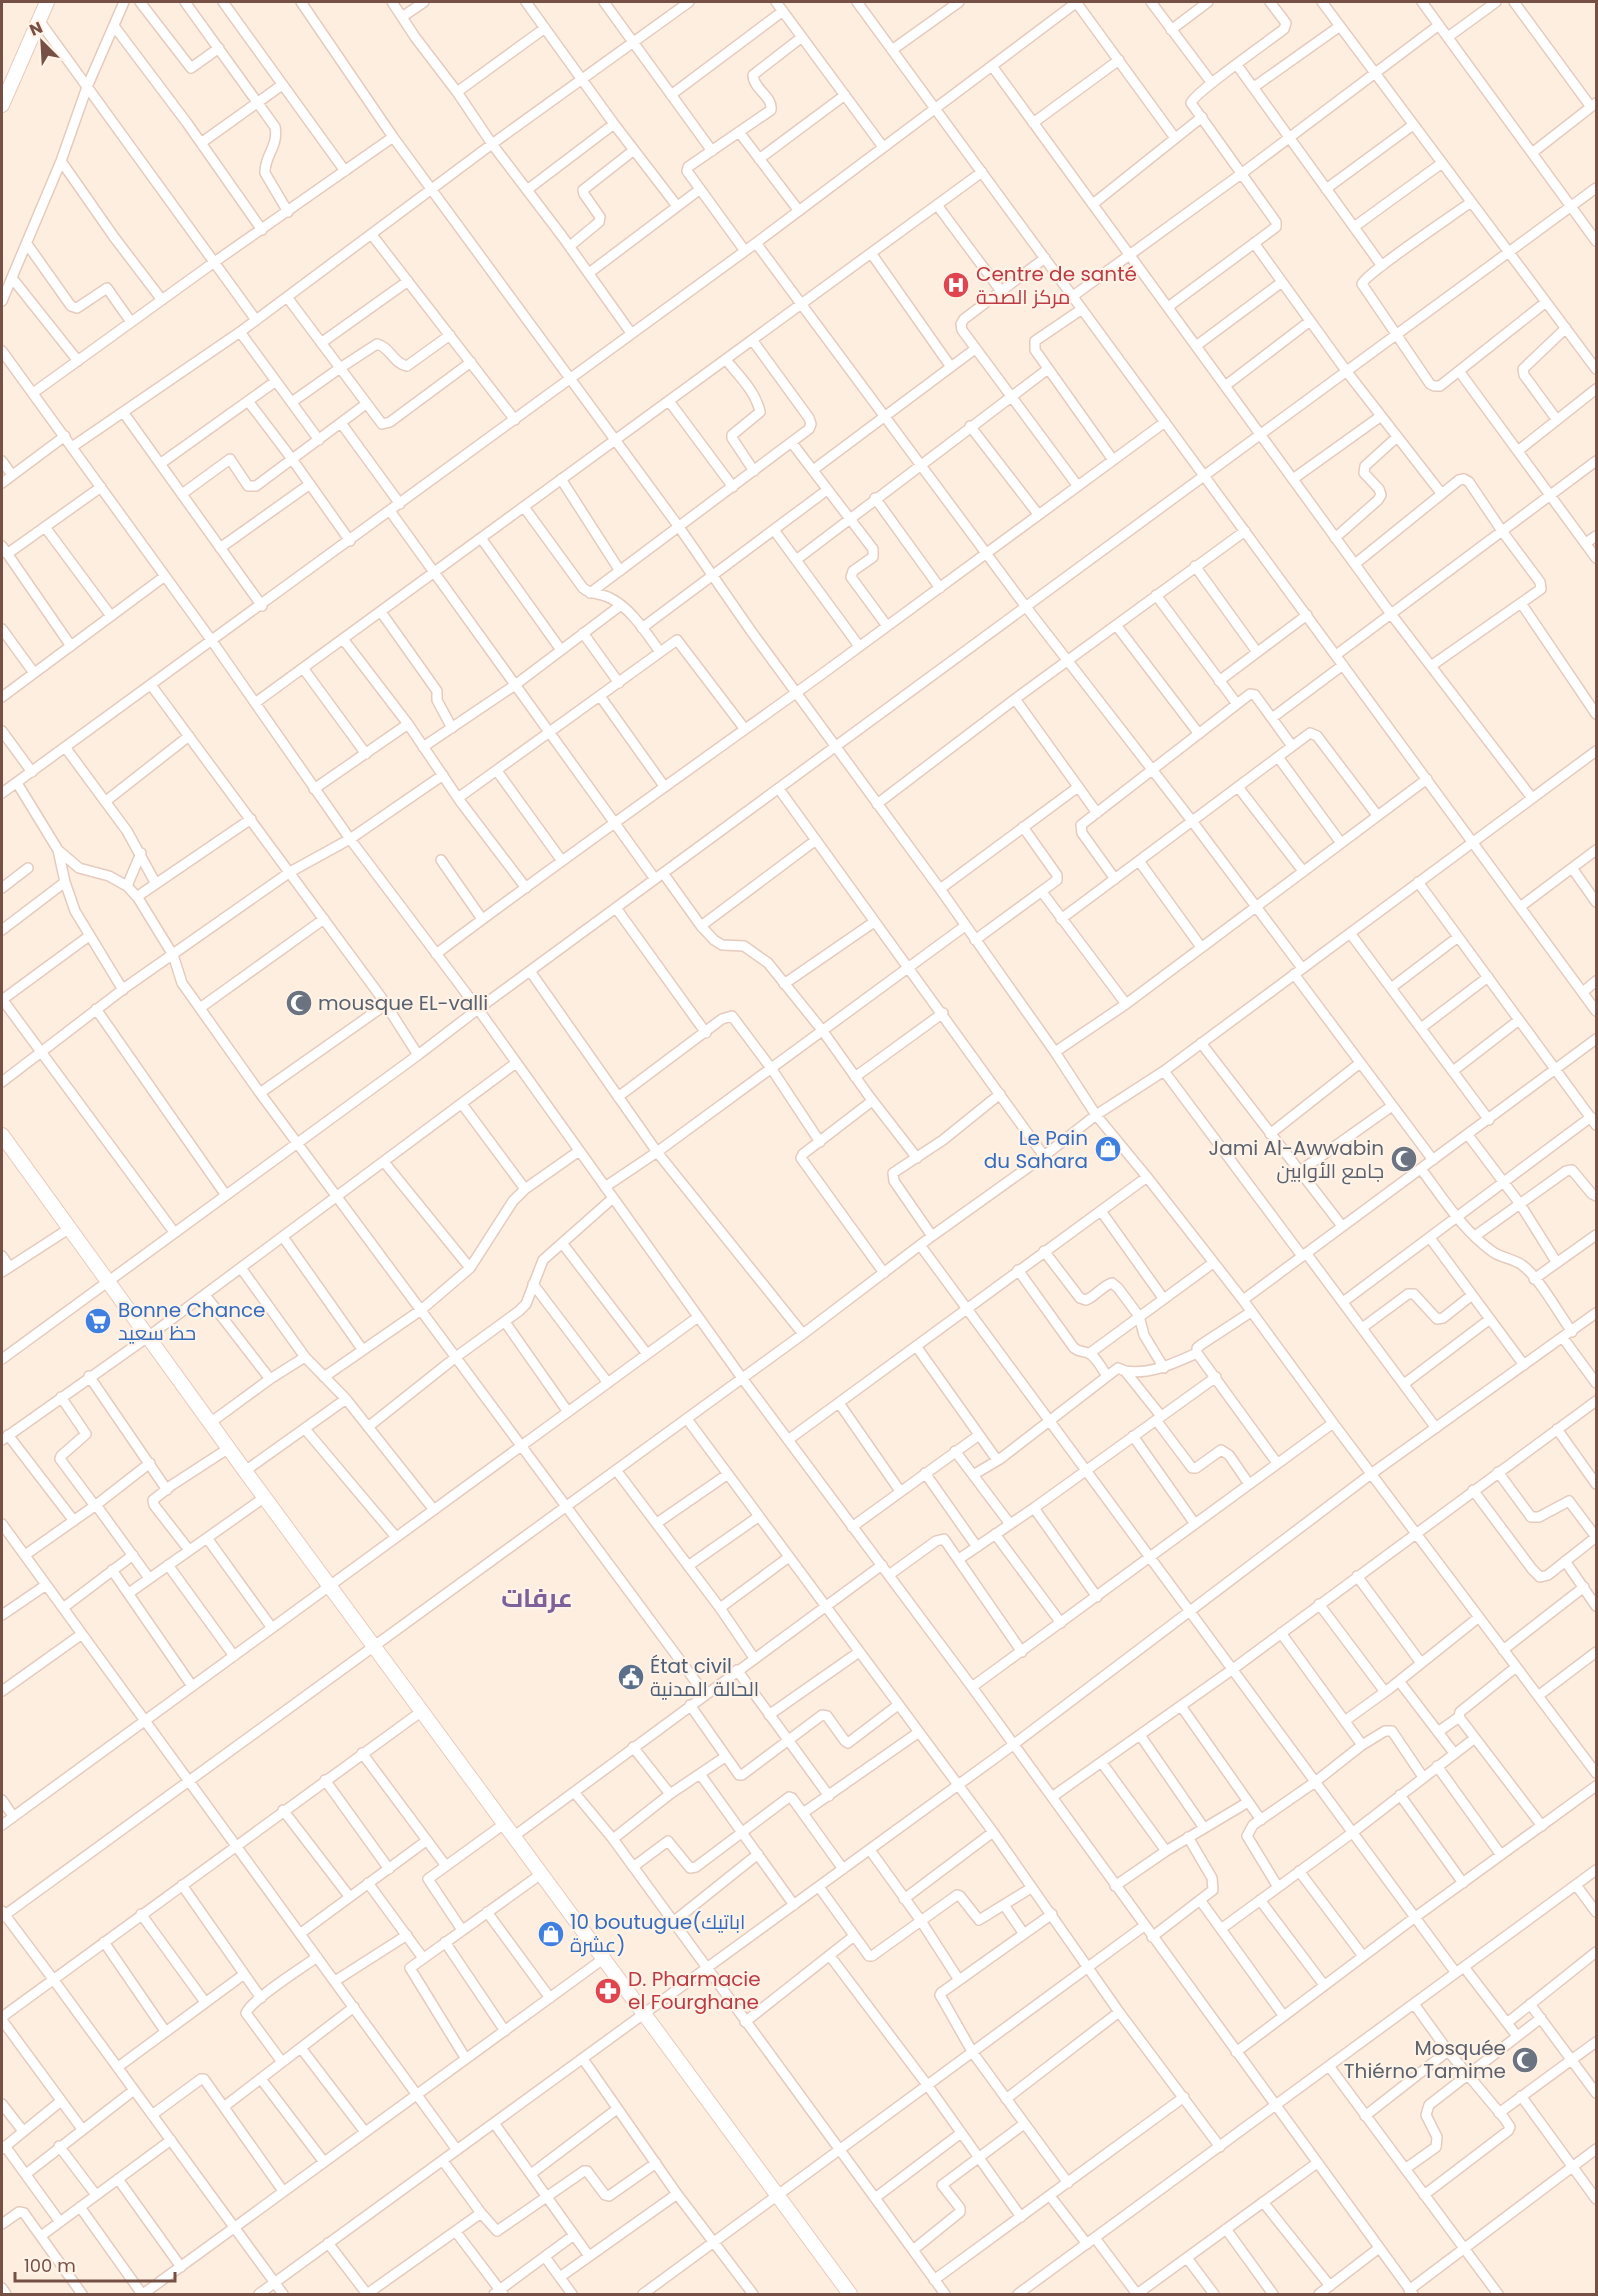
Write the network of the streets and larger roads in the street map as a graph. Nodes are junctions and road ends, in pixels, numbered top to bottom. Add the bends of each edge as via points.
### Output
1 (47, 2) edge
2 (124, 2) edge
3 (140, 2) edge
4 (185, 2) edge
5 (223, 2) edge
6 (304, 2) edge
7 (392, 2) edge
8 (424, 2) edge
9 (526, 2) edge
10 (604, 2) edge
11 (689, 2) edge
12 (776, 2) edge
13 (857, 2) edge
14 (938, 2) edge
15 (959, 2) edge
16 (1077, 2) edge
17 (1151, 2) edge
18 (1208, 2) edge
19 (1270, 2) edge
20 (1322, 2) edge
21 (1422, 2) edge
22 (1496, 2) edge
23 (1514, 2) edge
24 (783, 11) junction
25 (945, 11) junction
26 (402, 17) junction
27 (38, 19) junction
28 (1439, 25) junction
29 (114, 26) junction
30 (1340, 26) junction
31 (545, 28) junction
32 (1171, 30) junction
33 (802, 37) junction
34 (1448, 37) junction
35 (633, 42) junction
36 (219, 48) junction
37 (892, 50) junction
38 (1119, 60) junction
39 (1237, 65) junction
40 (992, 66) junction
41 (1375, 73) junction
42 (582, 79) junction
43 (1211, 82) junction
44 (282, 85) junction
45 (87, 87) junction
46 (1254, 87) junction
47 (457, 92) junction
48 (671, 95) junction
49 (845, 95) junction
50 (258, 102) junction
51 (2, 105) edge
52 (1594, 105) edge
53 (935, 108) junction
54 (1202, 117) junction
55 (1033, 123) junction
56 (614, 124) junction
57 (1413, 125) junction
58 (739, 132) junction
59 (1289, 136) junction
60 (393, 137) junction
61 (1175, 138) junction
62 (201, 143) junction
63 (492, 144) junction
64 (883, 147) junction
65 (634, 150) junction
66 (712, 151) junction
67 (1532, 153) junction
68 (759, 159) junction
69 (61, 161) junction
70 (1442, 163) junction
71 (345, 171) junction
72 (982, 172) junction
73 (1241, 174) junction
74 (1596, 188) edge
75 (1326, 189) junction
76 (432, 190) junction
77 (527, 190) junction
78 (699, 190) junction
79 (1471, 202) junction
80 (1093, 204) junction
81 (937, 205) junction
82 (677, 206) junction
83 (1572, 207) junction
84 (799, 211) junction
85 (288, 212) junction
86 (1354, 227) junction
87 (262, 230) junction
88 (372, 235) junction
89 (1596, 241) edge
90 (756, 243) junction
91 (1254, 243) junction
92 (27, 244) junction
93 (570, 246) junction
94 (745, 251) junction
95 (871, 253) junction
96 (1509, 253) junction
97 (1130, 254) junction
98 (1045, 258) junction
99 (213, 263) junction
100 (1382, 266) junction
101 (589, 273) junction
102 (12, 278) junction
103 (408, 281) junction
104 (1282, 282) junction
105 (1000, 291) junction
106 (1073, 296) junction
107 (287, 297) junction
108 (162, 300) junction
109 (2, 301) edge
110 (1546, 302) junction
111 (802, 303) junction
112 (1168, 307) junction
113 (1082, 309) junction
114 (256, 320) junction
115 (1310, 321) junction
116 (131, 322) junction
117 (1566, 328) junction
118 (240, 332) junction
119 (631, 333) junction
120 (1396, 334) junction
121 (450, 335) junction
122 (753, 341) junction
123 (321, 342) junction
124 (1196, 346) junction
125 (975, 349) junction
126 (2, 351) edge
127 (78, 361) junction
128 (727, 361) junction
129 (471, 362) junction
130 (951, 367) junction
131 (340, 368) junction
132 (1048, 369) junction
133 (1596, 369) edge
134 (1459, 370) junction
135 (1347, 372) junction
136 (570, 379) junction
137 (276, 381) junction
138 (1225, 386) junction
139 (1596, 390) edge
140 (33, 393) junction
141 (1010, 396) junction
142 (248, 401) junction
143 (669, 401) junction
144 (292, 402) junction
145 (366, 404) junction
146 (123, 412) junction
147 (1381, 416) junction
148 (886, 417) junction
149 (515, 420) junction
150 (1557, 420) junction
151 (1165, 422) junction
152 (341, 423) junction
153 (970, 426) junction
154 (1261, 435) junction
155 (65, 436) junction
156 (1397, 437) junction
157 (319, 440) junction
158 (615, 440) junction
159 (792, 443) junction
160 (72, 447) junction
161 (1519, 450) junction
162 (292, 459) junction
163 (1113, 460) junction
164 (2, 461) edge
165 (1596, 461) edge
166 (160, 464) junction
167 (920, 464) junction
168 (813, 470) junction
169 (754, 471) junction
170 (12, 475) junction
171 (1204, 475) junction
172 (1293, 479) junction
173 (561, 480) junction
174 (2, 483) edge
175 (310, 484) junction
176 (1077, 485) junction
177 (101, 487) junction
178 (733, 487) junction
179 (827, 490) junction
180 (1441, 493) junction
181 (182, 494) junction
182 (1552, 494) junction
183 (875, 498) junction
184 (400, 504) junction
185 (524, 507) junction
186 (390, 511) junction
187 (1038, 514) junction
188 (850, 517) junction
189 (45, 527) junction
190 (679, 527) junction
191 (774, 530) junction
192 (1245, 531) junction
193 (1502, 531) junction
194 (1596, 536) edge
195 (481, 538) junction
196 (1335, 538) junction
197 (350, 541) junction
198 (1586, 543) junction
199 (220, 549) junction
200 (4, 550) edge
201 (985, 552) junction
202 (1596, 558) edge
203 (796, 560) junction
204 (1355, 564) junction
205 (1195, 566) junction
206 (620, 571) junction
207 (434, 573) junction
208 (165, 576) junction
209 (713, 576) junction
210 (940, 588) junction
211 (590, 592) junction
212 (1156, 595) junction
213 (1521, 603) junction
214 (621, 605) junction
215 (262, 606) junction
216 (1026, 607) junction
217 (381, 612) junction
218 (1391, 614) junction
219 (1307, 615) junction
220 (111, 616) junction
221 (1116, 625) junction
222 (887, 626) junction
223 (642, 628) junction
224 (2, 629) edge
225 (583, 633) junction
226 (343, 639) junction
227 (212, 641) junction
228 (71, 646) junction
229 (859, 646) junction
230 (561, 650) junction
231 (660, 652) junction
232 (1257, 652) junction
233 (1336, 655) junction
234 (1067, 660) junction
235 (1344, 665) junction
236 (1431, 666) junction
237 (303, 669) junction
238 (34, 673) junction
239 (1219, 681) junction
240 (619, 682) junction
241 (151, 685) junction
242 (515, 685) junction
243 (797, 692) junction
244 (600, 696) junction
245 (2, 697) edge
246 (1015, 699) junction
247 (255, 703) junction
248 (1237, 705) junction
249 (1596, 714) edge
250 (1272, 718) junction
251 (408, 724) junction
252 (452, 728) junction
253 (744, 728) junction
254 (2, 731) edge
255 (550, 734) junction
256 (1199, 734) junction
257 (189, 736) junction
258 (836, 746) junction
259 (1292, 746) junction
260 (65, 747) junction
261 (423, 747) junction
262 (1596, 751) edge
263 (366, 754) junction
264 (1278, 757) junction
265 (1152, 770) junction
266 (32, 771) junction
267 (497, 771) junction
268 (443, 775) junction
269 (1427, 779) junction
270 (17, 783) junction
271 (664, 786) junction
272 (1078, 787) junction
273 (1238, 787) junction
274 (314, 789) junction
275 (779, 789) junction
276 (2, 794) edge
277 (458, 798) junction
278 (1532, 798) junction
279 (106, 801) junction
280 (878, 804) junction
281 (1097, 813) junction
282 (1377, 815) junction
283 (251, 819) junction
284 (1192, 821) junction
285 (614, 823) junction
286 (1023, 827) junction
287 (350, 839) junction
288 (816, 840) junction
289 (1473, 842) junction
290 (1341, 843) junction
291 (58, 850) junction
292 (1596, 850) edge
293 (141, 853) junction
294 (441, 860) dead end
295 (562, 861) junction
296 (1139, 861) junction
297 (28, 868) dead end
298 (1572, 868) junction
299 (290, 872) junction
300 (1303, 872) junction
301 (659, 876) junction
302 (1115, 879) junction
303 (65, 882) junction
304 (1418, 882) junction
305 (156, 884) junction
306 (127, 886) junction
307 (2, 888) edge
308 (526, 888) junction
309 (940, 889) junction
310 (1042, 892) junction
311 (138, 898) junction
312 (1596, 902) edge
313 (1520, 906) junction
314 (1256, 907) junction
315 (616, 908) junction
316 (324, 919) junction
317 (482, 919) junction
318 (1061, 919) junction
319 (874, 922) junction
320 (701, 926) junction
321 (966, 926) junction
322 (2, 930) edge
323 (1350, 933) junction
324 (89, 936) junction
325 (1458, 937) junction
326 (975, 940) junction
327 (1201, 947) junction
328 (436, 954) junction
329 (173, 955) junction
330 (910, 967) junction
331 (530, 971) junction
332 (1298, 971) junction
333 (1488, 977) junction
334 (1596, 981) edge
335 (784, 984) junction
336 (1391, 988) junction
337 (123, 990) junction
338 (1583, 992) junction
339 (2, 999) edge
340 (1126, 1004) junction
341 (386, 1005) junction
342 (200, 1008) junction
343 (96, 1009) junction
344 (478, 1009) junction
345 (1596, 1011) edge
346 (943, 1013) junction
347 (1519, 1020) junction
348 (1421, 1028) junction
349 (822, 1030) junction
350 (706, 1033) junction
351 (1596, 1039) edge
352 (1201, 1043) junction
353 (41, 1052) junction
354 (1055, 1053) junction
355 (418, 1055) junction
356 (516, 1063) junction
357 (1360, 1063) junction
358 (771, 1068) junction
359 (1556, 1069) junction
360 (1164, 1071) junction
361 (1453, 1071) junction
362 (855, 1077) junction
363 (2, 1082) edge
364 (260, 1093) junction
365 (1000, 1094) junction
366 (618, 1097) junction
367 (872, 1101) junction
368 (462, 1104) junction
369 (1392, 1106) junction
370 (1096, 1115) junction
371 (1489, 1120) junction
372 (1594, 1121) edge
373 (1270, 1134) junction
374 (1468, 1135) junction
375 (2, 1138) edge
376 (297, 1142) junction
377 (820, 1142) junction
378 (579, 1151) junction
379 (657, 1152) junction
380 (1044, 1156) junction
381 (917, 1158) junction
382 (1433, 1160) junction
383 (384, 1162) junction
384 (1421, 1169) junction
385 (1300, 1171) junction
386 (1147, 1177) junction
387 (1504, 1182) junction
388 (605, 1187) junction
389 (525, 1189) junction
390 (225, 1194) junction
391 (1596, 1196) edge
392 (337, 1197) junction
393 (613, 1198) junction
394 (1520, 1204) junction
395 (1101, 1211) junction
396 (1457, 1217) junction
397 (1342, 1226) junction
398 (70, 1228) junction
399 (174, 1232) junction
400 (1596, 1235) edge
401 (932, 1236) junction
402 (1475, 1236) junction
403 (284, 1237) junction
404 (1430, 1238) junction
405 (562, 1243) junction
406 (920, 1245) junction
407 (1044, 1251) junction
408 (1304, 1254) junction
409 (2, 1256) edge
410 (1213, 1263) junction
411 (1557, 1263) junction
412 (241, 1268) junction
413 (470, 1268) junction
414 (5, 1269) edge
415 (1018, 1270) junction
416 (884, 1274) junction
417 (1534, 1279) junction
418 (108, 1280) junction
419 (533, 1284) junction
420 (1472, 1294) junction
421 (205, 1295) junction
422 (1163, 1298) junction
423 (1243, 1300) junction
424 (1343, 1302) junction
425 (967, 1307) junction
426 (421, 1310) junction
427 (1251, 1312) junction
428 (1596, 1313) edge
429 (1138, 1316) junction
430 (698, 1317) junction
431 (1490, 1319) junction
432 (505, 1322) junction
433 (1362, 1328) junction
434 (803, 1334) junction
435 (1568, 1335) junction
436 (149, 1336) junction
437 (916, 1346) junction
438 (362, 1349) junction
439 (1090, 1353) junction
440 (1197, 1353) junction
441 (646, 1354) junction
442 (305, 1357) junction
443 (456, 1357) junction
444 (2, 1359) edge
445 (1524, 1365) junction
446 (1164, 1368) junction
447 (1125, 1371) junction
448 (89, 1376) junction
449 (1107, 1376) junction
450 (324, 1377) junction
451 (1216, 1377) junction
452 (742, 1378) junction
453 (270, 1379) junction
454 (608, 1383) junction
455 (1596, 1383) edge
456 (1404, 1384) junction
457 (61, 1397) junction
458 (346, 1399) junction
459 (1596, 1401) edge
460 (839, 1403) junction
461 (568, 1412) junction
462 (1159, 1418) junction
463 (687, 1419) junction
464 (1049, 1420) junction
465 (210, 1423) junction
466 (1333, 1423) junction
467 (368, 1427) junction
468 (1436, 1428) junction
469 (305, 1429) junction
470 (1557, 1429) junction
471 (979, 1435) junction
472 (1133, 1436) junction
473 (5, 1437) edge
474 (788, 1440) junction
475 (521, 1446) junction
476 (229, 1448) junction
477 (956, 1451) junction
478 (997, 1460) junction
479 (150, 1463) junction
480 (1276, 1463) junction
481 (1086, 1469) junction
482 (616, 1470) junction
483 (245, 1472) junction
484 (1498, 1472) junction
485 (925, 1473) junction
486 (728, 1474) junction
487 (1371, 1474) junction
488 (973, 1475) junction
489 (1249, 1484) junction
490 (1596, 1484) edge
491 (167, 1490) junction
492 (1473, 1490) junction
493 (900, 1491) junction
494 (265, 1497) junction
495 (96, 1506) junction
496 (566, 1507) junction
497 (1034, 1508) junction
498 (434, 1509) junction
499 (758, 1516) junction
500 (74, 1521) junction
501 (657, 1523) junction
502 (2, 1524) edge
503 (1010, 1524) junction
504 (1195, 1524) junction
505 (852, 1527) junction
506 (1415, 1533) junction
507 (995, 1534) junction
508 (396, 1537) junction
509 (1596, 1537) edge
510 (207, 1538) junction
511 (977, 1547) junction
512 (189, 1550) junction
513 (25, 1555) junction
514 (133, 1555) junction
515 (789, 1557) junction
516 (1150, 1557) junction
517 (959, 1559) junction
518 (1565, 1561) junction
519 (168, 1565) junction
520 (882, 1565) junction
521 (688, 1566) junction
522 (112, 1570) junction
523 (889, 1575) junction
524 (1357, 1576) junction
525 (149, 1578) junction
526 (46, 1585) junction
527 (329, 1586) junction
528 (1584, 1587) junction
529 (129, 1593) junction
530 (1097, 1597) junction
531 (1319, 1604) junction
532 (1596, 1606) edge
533 (825, 1607) junction
534 (63, 1608) junction
535 (720, 1608) junction
536 (1189, 1611) junction
537 (2, 1615) edge
538 (1479, 1617) junction
539 (1061, 1623) junction
540 (272, 1628) junction
541 (1281, 1633) junction
542 (82, 1634) junction
543 (374, 1647) junction
544 (1503, 1650) junction
545 (859, 1652) junction
546 (1022, 1652) junction
547 (234, 1656) junction
548 (1595, 1657) edge
549 (754, 1658) junction
550 (1421, 1663) junction
551 (1516, 1667) junction
552 (1233, 1669) junction
553 (737, 1670) junction
554 (1399, 1681) junction
555 (192, 1686) junction
556 (972, 1687) junction
557 (2, 1689) edge
558 (1384, 1692) junction
559 (705, 1694) junction
560 (1538, 1696) junction
561 (690, 1705) junction
562 (898, 1705) junction
563 (1181, 1706) junction
564 (422, 1711) junction
565 (769, 1715) junction
566 (1459, 1717) junction
567 (145, 1720) junction
568 (1346, 1720) junction
569 (919, 1732) junction
570 (1438, 1732) junction
571 (1140, 1735) junction
572 (1474, 1738) junction
573 (788, 1741) junction
574 (1014, 1745) junction
575 (1362, 1745) junction
576 (633, 1747) junction
577 (362, 1753) junction
578 (1454, 1753) junction
579 (725, 1757) junction
580 (1102, 1763) junction
581 (1437, 1766) junction
582 (1596, 1773) edge
583 (700, 1774) junction
584 (1423, 1777) junction
585 (325, 1780) junction
586 (190, 1781) junction
587 (1315, 1782) junction
588 (958, 1785) junction
589 (1596, 1786) edge
590 (574, 1792) junction
591 (670, 1794) junction
592 (1400, 1795) junction
593 (829, 1796) junction
594 (1052, 1797) junction
595 (2, 1800) edge
596 (1248, 1802) junction
597 (284, 1810) junction
598 (803, 1813) junction
599 (14, 1816) junction
600 (1261, 1820) junction
601 (504, 1824) junction
602 (2, 1825) edge
603 (1542, 1826) junction
604 (1204, 1828) junction
605 (742, 1832) junction
606 (993, 1832) junction
607 (1352, 1833) junction
608 (513, 1837) junction
609 (1188, 1838) junction
610 (613, 1839) junction
611 (426, 1841) junction
612 (237, 1845) junction
613 (870, 1850) junction
614 (1166, 1851) junction
615 (758, 1854) junction
616 (1501, 1855) junction
617 (446, 1866) junction
618 (633, 1867) junction
619 (389, 1869) junction
620 (843, 1869) junction
621 (1596, 1870) edge
622 (1299, 1871) junction
623 (541, 1874) junction
624 (368, 1883) junction
625 (1463, 1883) junction
626 (182, 1885) junction
627 (1576, 1885) junction
628 (1115, 1886) junction
629 (819, 1887) junction
630 (1278, 1887) junction
631 (1031, 1888) junction
632 (349, 1896) junction
633 (904, 1899) junction
634 (1200, 1900) junction
635 (1260, 1900) junction
636 (794, 1905) junction
637 (1004, 1905) junction
638 (487, 1912) junction
639 (1596, 1912) edge
640 (2, 1914) edge
641 (141, 1914) junction
642 (1052, 1914) junction
643 (1414, 1918) junction
644 (921, 1921) junction
645 (673, 1922) junction
646 (1144, 1926) junction
647 (1221, 1929) junction
648 (462, 1930) junction
649 (301, 1933) junction
650 (1024, 1934) junction
651 (406, 1935) junction
652 (854, 1936) junction
653 (1152, 1937) junction
654 (104, 1942) junction
655 (445, 1942) junction
656 (1596, 1952) edge
657 (830, 1956) junction
658 (1363, 1956) junction
659 (317, 1957) junction
660 (423, 1958) junction
661 (603, 1959) junction
662 (707, 1968) junction
663 (1088, 1968) junction
664 (1460, 1970) junction
665 (243, 1975) junction
666 (53, 1978) junction
667 (959, 1980) junction
668 (335, 1981) junction
669 (1324, 1985) junction
670 (261, 1998) junction
671 (550, 1998) junction
672 (205, 2001) junction
673 (1414, 2004) junction
674 (1530, 2004) junction
675 (354, 2007) junction
676 (1119, 2012) junction
677 (644, 2014) junction
678 (1283, 2015) junction
679 (1540, 2018) junction
680 (2, 2019) edge
681 (745, 2022) junction
682 (1507, 2023) junction
683 (165, 2031) junction
684 (505, 2031) junction
685 (1517, 2036) junction
686 (1596, 2042) edge
687 (301, 2048) junction
688 (1448, 2051) junction
689 (1236, 2052) junction
690 (973, 2053) junction
691 (583, 2059) junction
692 (1571, 2059) junction
693 (466, 2060) junction
694 (282, 2062) junction
695 (1329, 2066) junction
696 (118, 2067) junction
697 (1468, 2074) junction
698 (261, 2079) junction
699 (1593, 2081) edge
700 (928, 2086) junction
701 (134, 2090) junction
702 (1596, 2094) edge
703 (416, 2095) junction
704 (1521, 2096) junction
705 (1184, 2097) junction
706 (1006, 2099) junction
707 (61, 2101) junction
708 (2, 2104) edge
709 (1276, 2105) junction
710 (225, 2106) junction
711 (617, 2109) junction
712 (1500, 2113) junction
713 (152, 2115) junction
714 (1365, 2116) junction
715 (494, 2123) junction
716 (1024, 2124) junction
717 (82, 2129) junction
718 (23, 2131) junction
719 (365, 2132) junction
720 (961, 2133) junction
721 (171, 2140) junction
722 (59, 2146) junction
723 (3, 2147) edge
724 (1220, 2147) junction
725 (1596, 2149) edge
726 (457, 2150) junction
727 (839, 2151) junction
728 (979, 2158) junction
729 (443, 2161) junction
730 (324, 2162) junction
731 (656, 2163) junction
732 (1317, 2163) junction
733 (1573, 2167) junction
734 (1405, 2169) junction
735 (26, 2174) junction
736 (531, 2174) junction
737 (118, 2179) junction
738 (1068, 2183) junction
739 (283, 2191) junction
740 (677, 2194) junction
741 (96, 2195) junction
742 (1424, 2195) junction
743 (546, 2196) junction
744 (778, 2196) junction
745 (1050, 2196) junction
746 (875, 2198) junction
747 (1596, 2199) edge
748 (1263, 2202) junction
749 (80, 2207) junction
750 (481, 2213) junction
751 (1021, 2217) junction
752 (60, 2222) junction
753 (2, 2224) edge
754 (233, 2229) junction
755 (1226, 2229) junction
756 (456, 2232) junction
757 (574, 2235) junction
758 (41, 2236) junction
759 (1091, 2241) junction
760 (328, 2243) junction
761 (714, 2243) junction
762 (1379, 2248) junction
763 (1464, 2249) junction
764 (913, 2250) junction
765 (590, 2256) junction
766 (545, 2257) junction
767 (1187, 2258) junction
768 (181, 2267) junction
769 (560, 2277) junction
770 (934, 2280) junction
771 (274, 2283) junction
772 (1330, 2286) junction
773 (2, 2288) edge
774 (1411, 2292) edge
775 (499, 2293) edge
776 (750, 2294) edge
777 (1137, 2294) edge
778 (6, 2295) edge
779 (82, 2295) edge
780 (143, 2295) edge
781 (259, 2295) edge
782 (283, 2295) edge
783 (367, 2295) edge
784 (572, 2295) edge
785 (643, 2295) edge
786 (850, 2295) edge
787 (945, 2295) edge
788 (1018, 2295) edge
789 (1214, 2295) edge
790 (1273, 2295) edge
791 (1319, 2295) edge
792 (1498, 2295) edge

1 - 27 street
2 - 29 street
3 - 36 street via 191,68
4 - 36 street
5 - 44 street
6 - 60 street
7 - 26 street
8 - 26 street
9 - 31 street
10 - 35 street
11 - 35 street
12 - 24 street
13 - 37 street
14 - 25 street
15 - 25 street
16 - 38 street
16 - 40 street
17 - 32 street
18 - 32 street
19 - 39 street via 1286,23 1284,29
20 - 30 street
21 - 28 street
22 - 34 street
23 - 52 street
24 - 33 street
24 - 48 street
25 - 37 street
26 - 47 street
27 - 45 street
27 - 51 street
28 - 34 street
28 - 41 street
29 - 45 street
29 - 62 street
30 - 41 street
30 - 46 street
31 - 42 street
31 - 47 street
32 - 43 street
33 - 49 street
33 - 58 street via 753,75 771,103 771,110
34 - 67 street
35 - 42 street
35 - 48 street
36 - 50 street
37 - 53 street
38 - 55 street
38 - 61 street
39 - 43 street
39 - 46 street
40 - 53 street
40 - 55 street
41 - 57 street
41 - 59 street
42 - 56 street
42 - 63 street
43 - 54 street via 1192,98 1191,103
44 - 50 street
44 - 71 street
45 - 69 street
45 - 99 street
46 - 59 street
47 - 63 street
48 - 66 street
49 - 64 street
49 - 68 street
50 - 62 street
50 - 85 street via 275,127 277,138 265,173
52 - 67 street
53 - 64 street
53 - 72 street
54 - 61 street
54 - 73 street
55 - 80 street
56 - 65 street
56 - 77 street
57 - 70 street
57 - 75 street
58 - 66 street
58 - 68 street
59 - 73 street
59 - 75 street
60 - 71 street
60 - 76 street
61 - 80 street
62 - 87 street
63 - 76 street
63 - 77 street
64 - 84 street
65 - 82 street
65 - 93 street via 583,190 600,218
66 - 78 street via 688,167
67 - 83 street
68 - 84 street
69 - 92 street
69 - 108 street
70 - 79 street
70 - 86 street
71 - 85 street
72 - 81 street
72 - 98 street
73 - 91 street via 1277,225
73 - 97 street
74 - 83 street
75 - 86 street
76 - 88 street
76 - 136 street
77 - 93 street
78 - 82 street
78 - 94 street
79 - 96 street
79 - 100 street
80 - 97 street
81 - 95 street
81 - 105 street
82 - 101 street
83 - 89 street
83 - 96 street
84 - 90 street
85 - 87 street
86 - 100 street
87 - 99 street
88 - 103 street
88 - 107 street
90 - 94 street
90 - 111 street
91 - 104 street
91 - 112 street
92 - 102 street
92 - 116 street via 71,306 80,306 107,288
93 - 101 street
94 - 119 street
95 - 111 street
95 - 130 street
96 - 110 street
96 - 120 street
97 - 106 street
97 - 112 street
98 - 105 street
98 - 106 street
99 - 108 street
99 - 114 street
100 - 120 street via 1362,284
101 - 119 street
102 - 109 street
102 - 127 street
103 - 121 street
103 - 123 street
104 - 115 street
104 - 124 street
105 - 125 street via 961,324
106 - 113 street
107 - 114 street
107 - 123 street
108 - 116 street
110 - 117 street
110 - 134 street
111 - 122 street
111 - 148 street
112 - 124 street
113 - 132 street via 1035,341 1035,350
113 - 151 street
114 - 118 street
115 - 135 street
115 - 138 street
116 - 127 street
117 - 133 street
117 - 150 street via 1523,369
118 - 137 street
118 - 146 street
119 - 136 street
120 - 134 street via 1430,384 1440,386
120 - 135 street
121 - 129 street
121 - 131 street via 407,366 377,344
122 - 128 street
122 - 159 street via 809,418 810,429
123 - 131 street
124 - 138 street
125 - 130 street
125 - 141 street
126 - 140 street
127 - 140 street
128 - 143 street
128 - 169 street via 759,405 760,412 732,435
129 - 145 street via 386,424 379,422
129 - 149 street
130 - 148 street
131 - 144 street
131 - 145 street
132 - 141 street
132 - 163 street
134 - 161 street
135 - 147 street
135 - 154 street
136 - 149 street
136 - 158 street
137 - 142 street
137 - 144 street
138 - 154 street
139 - 150 street
140 - 155 street
141 - 153 street
141 - 176 street
142 - 162 street
142 - 166 street
143 - 158 street
143 - 178 street
144 - 157 street
145 - 152 street
146 - 160 street
146 - 166 street
147 - 156 street
147 - 172 street
148 - 167 street
148 - 168 street
149 - 184 street
150 - 161 street
151 - 163 street
151 - 171 street
152 - 157 street
152 - 184 street
153 - 167 street
153 - 187 street
154 - 171 street
154 - 172 street
155 - 160 street
155 - 170 street
156 - 180 street
156 - 196 street via 1365,466 1364,473 1379,489 1378,500
157 - 162 street
158 - 173 street
158 - 190 street
159 - 168 street
159 - 169 street
160 - 177 street
161 - 182 street
162 - 175 street
162 - 181 street via 251,487 230,459
163 - 176 street
164 - 170 street
165 - 182 street
166 - 181 street
167 - 183 street
167 - 201 street
168 - 179 street
169 - 178 street
170 - 174 street
171 - 192 street
171 - 216 street
172 - 196 street
173 - 185 street
173 - 206 street
175 - 197 street
175 - 199 street
176 - 187 street
177 - 189 street
177 - 208 street
178 - 190 street
179 - 188 street
179 - 191 street
180 - 193 street via 1459,480 1469,482
180 - 204 street
181 - 199 street
182 - 193 street
182 - 198 street
183 - 188 street
183 - 210 street
184 - 186 street
185 - 195 street
185 - 211 street via 583,588
186 - 197 street
186 - 207 street
187 - 201 street
188 - 203 street
188 - 222 street via 873,549 873,556 851,577
189 - 200 street
189 - 220 street
190 - 206 street
190 - 209 street
191 - 203 street
191 - 209 street
192 - 205 street
192 - 219 street
193 - 213 street via 1542,586
193 - 218 street
194 - 198 street
195 - 207 street
195 - 230 street
196 - 204 street
197 - 215 street
198 - 202 street
199 - 215 street
200 - 228 street
201 - 210 street
201 - 216 street
203 - 229 street
204 - 218 street
205 - 212 street
205 - 232 street
206 - 211 street
207 - 217 street
207 - 242 street
208 - 220 street
208 - 227 street
209 - 223 street
209 - 243 street
210 - 222 street
211 - 214 street via 610,597
212 - 221 street
212 - 239 street
213 - 236 street
213 - 249 street
214 - 223 street
214 - 225 street
215 - 227 street
216 - 234 street
216 - 258 street
217 - 226 street
217 - 252 street via 437,691 437,700
218 - 233 street
218 - 236 street
219 - 232 street
219 - 233 street
220 - 228 street
221 - 234 street
221 - 256 street
222 - 229 street
223 - 231 street
224 - 238 street
225 - 230 street
225 - 240 street
226 - 237 street
226 - 251 street
227 - 241 street
227 - 247 street
228 - 238 street
229 - 243 street
230 - 242 street
231 - 240 street
231 - 253 street via 674,641 680,642
232 - 239 street
233 - 235 street
234 - 246 street
234 - 265 street
235 - 250 street
235 - 269 street
236 - 278 street
237 - 247 street
237 - 263 street
238 - 245 street
239 - 248 street
240 - 244 street
241 - 257 street
241 - 260 street
242 - 252 street
242 - 255 street
243 - 253 street
243 - 258 street
244 - 255 street
244 - 271 street
246 - 272 street
246 - 280 street
247 - 274 street
248 - 250 street via 1255,694
248 - 256 street
250 - 259 street
251 - 261 street
251 - 263 street
252 - 261 street
253 - 271 street
254 - 266 street
255 - 267 street
255 - 285 street
256 - 265 street
257 - 279 street
257 - 283 street
258 - 275 street
258 - 280 street
259 - 264 street
259 - 282 street via 1310,734 1317,736
260 - 266 street
260 - 279 street
261 - 268 street
262 - 278 street
263 - 274 street
264 - 273 street
264 - 290 street
265 - 281 street
265 - 284 street
266 - 270 street
267 - 277 street
267 - 295 street
268 - 277 street
268 - 287 street
269 - 282 street
269 - 289 street
270 - 276 street
270 - 291 street
271 - 285 street
272 - 281 street
272 - 286 street
273 - 284 street
273 - 300 street
274 - 287 street
275 - 288 street
275 - 301 street
277 - 308 street
278 - 289 street
279 - 293 street
280 - 309 street
281 - 302 street via 1080,828
282 - 290 street
283 - 299 street
283 - 305 street
284 - 296 street
284 - 314 street
285 - 295 street
285 - 301 street
286 - 309 street
286 - 310 street via 1058,878
287 - 299 street
287 - 328 street
288 - 319 street
288 - 320 street
289 - 304 street
289 - 313 street
290 - 300 street
291 - 303 street
291 - 306 street via 79,868 109,876
292 - 298 street
293 - 305 street
293 - 306 street
294 - 317 street
295 - 308 street
296 - 302 street
296 - 327 street
297 - 307 street
298 - 312 street
298 - 313 street
299 - 316 street
299 - 329 street
300 - 314 street
301 - 315 street
301 - 320 street
302 - 318 street
303 - 322 street
303 - 324 street
304 - 323 street
304 - 325 street
305 - 311 street
306 - 311 street
308 - 317 street
309 - 321 street
310 - 318 street
310 - 326 street
311 - 329 street
313 - 338 street
314 - 327 street
314 - 332 street
315 - 331 street
315 - 350 street
316 - 341 street
316 - 342 street
317 - 328 street
318 - 340 street
319 - 330 street
319 - 335 street
320 - 335 street via 722,945 744,946 752,951 768,963
321 - 326 street
321 - 330 street
323 - 332 street
323 - 336 street
324 - 337 street
324 - 339 street
325 - 333 street
325 - 336 street
326 - 354 street
327 - 340 street
328 - 344 street
329 - 337 street
329 - 342 street via 182,983
330 - 346 street
330 - 349 street
331 - 344 street
331 - 366 street
332 - 352 street
332 - 357 street
333 - 347 street
333 - 348 street
334 - 338 street
335 - 349 street
336 - 348 street
337 - 343 street
338 - 345 street
339 - 353 street
340 - 354 street
341 - 355 street
341 - 364 street
342 - 364 street
343 - 353 street
343 - 390 street
344 - 355 street
344 - 356 street
346 - 362 street
346 - 365 street
347 - 359 street
347 - 361 street
348 - 361 street
349 - 358 street
349 - 362 street
350 - 358 street via 732,1016
350 - 366 street
351 - 359 street
352 - 360 street
352 - 373 street
353 - 363 street
353 - 399 street
354 - 370 street
355 - 376 street
356 - 368 street
356 - 378 street
357 - 369 street
357 - 373 street
358 - 377 street
358 - 379 street
359 - 371 street
359 - 372 street
360 - 370 street
360 - 408 street
361 - 371 street
362 - 367 street
364 - 376 street
365 - 380 street
365 - 381 street
366 - 379 street
367 - 377 street
367 - 381 street
368 - 383 street
368 - 389 street
369 - 382 street
369 - 385 street
370 - 380 street
370 - 386 street
371 - 374 street
372 - 387 street
373 - 385 street
374 - 382 street
374 - 387 street
375 - 398 street
376 - 390 street
376 - 392 street
377 - 416 street via 803,1154 802,1161
378 - 388 street
378 - 389 street
379 - 388 street
379 - 434 street
380 - 401 street
381 - 401 street via 896,1170 892,1177
382 - 384 street
383 - 392 street
383 - 413 street
384 - 396 street
384 - 397 street
385 - 397 street
386 - 395 street
386 - 410 street
387 - 394 street
387 - 396 street
388 - 393 street
389 - 413 street via 506,1211
390 - 399 street
391 - 394 street via 1572,1170
392 - 403 street
392 - 426 street
393 - 405 street
393 - 430 street
394 - 402 street
394 - 411 street
395 - 407 street
395 - 422 street
396 - 402 street
396 - 404 street
397 - 408 street
398 - 414 street
398 - 418 street
399 - 418 street
400 - 411 street
401 - 406 street
402 - 417 street via 1494,1252 1522,1265
403 - 412 street
403 - 438 street
404 - 420 street
404 - 424 street
405 - 419 street via 543,1260
405 - 441 street
406 - 416 street
406 - 425 street
407 - 415 street
407 - 429 street via 1080,1298 1092,1298 1112,1283
408 - 423 street
408 - 424 street
409 - 414 street
410 - 422 street
410 - 423 street
411 - 417 street
412 - 421 street
412 - 442 street
413 - 426 street
415 - 425 street
415 - 439 street via 1076,1351
416 - 434 street
417 - 435 street
418 - 436 street
418 - 444 street
419 - 432 street via 526,1304
419 - 454 street
420 - 431 street
420 - 433 street via 1437,1319 1414,1294 1408,1294
421 - 436 street
421 - 453 street
422 - 429 street
423 - 427 street
424 - 433 street
425 - 437 street
425 - 464 street
426 - 438 street
426 - 443 street
427 - 440 street via 1202,1344
427 - 466 street
428 - 435 street
429 - 439 street
429 - 446 street via 1144,1335
430 - 441 street
430 - 452 street
431 - 445 street
431 - 456 street
432 - 443 street
432 - 461 street
433 - 456 street
434 - 452 street
435 - 445 street
435 - 455 street
436 - 448 street
436 - 465 street
437 - 460 street
437 - 471 street
438 - 450 street
439 - 449 street
440 - 446 street
440 - 451 street
441 - 454 street
442 - 450 street
442 - 453 street
443 - 467 street
443 - 475 street
445 - 468 street
446 - 447 street
447 - 449 street via 1118,1368
447 - 462 street
448 - 457 street
448 - 479 street
449 - 464 street
450 - 458 street
451 - 462 street
451 - 480 street
452 - 463 street
452 - 474 street
453 - 465 street
454 - 461 street
456 - 468 street
457 - 473 street
457 - 495 street via 86,1434 60,1459
458 - 467 street
458 - 469 street
459 - 470 street
460 - 474 street
460 - 493 street
461 - 475 street
462 - 472 street
462 - 489 street via 1192,1468 1221,1450
463 - 482 street
463 - 486 street
464 - 478 street
464 - 481 street
465 - 476 street
466 - 480 street
466 - 487 street
467 - 498 street
468 - 487 street
469 - 483 street
469 - 508 street
470 - 484 street
470 - 490 street
471 - 477 street
471 - 478 street
472 - 481 street
472 - 504 street
473 - 500 street
474 - 505 street
475 - 496 street
475 - 498 street
476 - 483 street
476 - 491 street
477 - 485 street
477 - 488 street
478 - 488 street
479 - 491 street
479 - 495 street
480 - 489 street
481 - 497 street
481 - 516 street
482 - 496 street
482 - 501 street
483 - 494 street
484 - 492 street
484 - 509 street via 1531,1517 1539,1517 1569,1501
485 - 493 street
485 - 511 street
486 - 499 street
486 - 501 street
487 - 506 street
487 - 536 street
488 - 503 street
489 - 504 street
491 - 512 street via 153,1503
492 - 506 street
492 - 518 street via 1540,1576 1548,1575
493 - 505 street
494 - 510 street
494 - 527 street
495 - 500 street
495 - 514 street
496 - 543 street
496 - 559 street
497 - 503 street
497 - 530 street
498 - 508 street
499 - 515 street
499 - 521 street
500 - 513 street
501 - 521 street
502 - 513 street
503 - 507 street
504 - 516 street
505 - 520 street
506 - 524 street
506 - 538 street
507 - 511 street
507 - 539 street
508 - 527 street
509 - 518 street
510 - 512 street
510 - 540 street
511 - 517 street
512 - 519 street
513 - 526 street
514 - 522 street
514 - 525 street
515 - 533 street
515 - 535 street
516 - 530 street
516 - 536 street
517 - 523 street via 946,1540 940,1539
517 - 546 street
518 - 528 street
519 - 525 street
519 - 547 street
520 - 523 street
520 - 533 street
521 - 535 street
522 - 529 street
522 - 534 street
523 - 556 street
524 - 531 street
524 - 550 street
525 - 529 street
526 - 534 street
526 - 537 street
527 - 540 street
527 - 543 street
528 - 532 street
528 - 544 street
529 - 555 street
530 - 539 street
531 - 541 street
531 - 558 street
533 - 545 street
533 - 549 street
534 - 542 street
535 - 549 street
536 - 552 street
536 - 574 street
538 - 544 street
538 - 550 street
539 - 546 street
540 - 547 street
541 - 552 street
541 - 568 street
542 - 557 street
542 - 567 street
543 - 564 street
543 - 586 street
544 - 551 street
545 - 562 street
545 - 565 street
546 - 556 street
547 - 555 street
548 - 560 street
549 - 553 street
550 - 554 street
551 - 560 street
551 - 566 street
552 - 563 street
552 - 587 street
553 - 559 street
553 - 565 street
554 - 558 street
554 - 570 street
555 - 567 street
556 - 574 street
558 - 568 street
559 - 561 street
560 - 582 street
561 - 576 street
561 - 579 street
562 - 569 street
562 - 573 street via 848,1743 824,1714
563 - 571 street
563 - 596 street
564 - 577 street
564 - 601 street
565 - 573 street
566 - 570 street
566 - 572 street
567 - 586 street
567 - 599 street
568 - 575 street
569 - 588 street
569 - 593 street
570 - 578 street
571 - 580 street
571 - 604 street
572 - 578 street
572 - 603 street
573 - 579 street via 742,1775
573 - 593 street
574 - 588 street
574 - 594 street
575 - 584 street via 1384,1731 1392,1731
575 - 587 street
576 - 590 street
576 - 591 street
577 - 585 street
577 - 611 street
578 - 581 street
579 - 583 street
580 - 594 street
580 - 614 street
581 - 584 street
581 - 616 street
583 - 591 street
583 - 605 street
584 - 592 street
585 - 597 street
585 - 619 street
586 - 612 street
586 - 640 street
587 - 600 street
587 - 607 street
588 - 606 street
588 - 613 street
589 - 603 street
590 - 608 street
590 - 610 street
591 - 610 street
592 - 607 street
592 - 625 street
593 - 598 street
594 - 628 street
595 - 599 street
596 - 600 street
596 - 604 street
597 - 612 street
597 - 632 street
598 - 605 street via 789,1797
598 - 620 street
599 - 602 street
600 - 630 street via 1247,1836
601 - 608 street
601 - 617 street
603 - 616 street
604 - 609 street
605 - 615 street
605 - 618 street via 696,1867 690,1868 666,1841
606 - 631 street
606 - 633 street
607 - 622 street
607 - 643 street
608 - 623 street
609 - 614 street
609 - 634 street via 1214,1884 1213,1890
610 - 618 street
611 - 617 street
611 - 619 street
612 - 626 street
612 - 649 street
613 - 620 street
613 - 633 street
614 - 628 street
615 - 636 street
615 - 645 street
616 - 625 street
617 - 648 street via 428,1880
618 - 645 street
619 - 624 street
620 - 629 street
621 - 627 street
622 - 630 street
622 - 658 street
623 - 638 street
623 - 661 street
624 - 632 street
624 - 651 street
625 - 643 street
626 - 641 street
626 - 665 street
627 - 639 street
627 - 664 street
628 - 646 street
629 - 636 street
629 - 652 street
630 - 635 street
631 - 637 street
631 - 642 street
632 - 649 street
633 - 644 street
634 - 647 street
634 - 653 street
635 - 647 street
635 - 669 street
636 - 662 street
637 - 644 street via 978,1920 957,1895
637 - 650 street
638 - 648 street
638 - 671 street
640 - 666 street
641 - 654 street
641 - 672 street
642 - 650 street
642 - 663 street
643 - 658 street
643 - 664 street
644 - 652 street via 872,1956
644 - 667 street
645 - 662 street
646 - 653 street
646 - 663 street
647 - 678 street
648 - 655 street
649 - 659 street
650 - 667 street
651 - 660 street
651 - 668 street
652 - 657 street
653 - 689 street
654 - 666 street
654 - 683 street
655 - 660 street
655 - 684 street
656 - 674 street
657 - 681 street
657 - 700 street
658 - 669 street
659 - 668 street
659 - 670 street
660 - 693 street via 410,1970
661 - 671 street
661 - 677 street
662 - 677 street
662 - 681 street
663 - 676 street
663 - 690 street
664 - 673 street
664 - 682 street
665 - 670 street
665 - 672 street
666 - 680 street
666 - 696 street
667 - 690 street via 940,1995
668 - 675 street
669 - 678 street
670 - 694 street via 246,2013
671 - 684 street
672 - 683 street
673 - 688 street
673 - 695 street
674 - 679 street
674 - 682 street
675 - 687 street
675 - 703 street
676 - 705 street
676 - 706 street
677 - 691 street
677 - 744 street
678 - 689 street
679 - 685 street
679 - 692 street
680 - 707 street
681 - 727 street
682 - 685 street
683 - 696 street
684 - 693 street
685 - 697 street
686 - 692 street
687 - 694 street
687 - 719 street
688 - 697 street
688 - 714 street
689 - 709 street
690 - 700 street
690 - 706 street
691 - 711 street
691 - 715 street
692 - 699 street
692 - 704 street
693 - 703 street
694 - 698 street
695 - 709 street
695 - 714 street
696 - 701 street
697 - 712 street
697 - 734 street via 1429,2105 1425,2115 1437,2137 1436,2147
698 - 710 street
698 - 730 street
699 - 702 street
700 - 720 street
700 - 727 street
701 - 713 street
701 - 717 street
703 - 719 street
703 - 726 street
704 - 712 street
704 - 733 street
705 - 724 street
705 - 738 street
706 - 716 street
707 - 717 street
707 - 718 street
708 - 718 street
709 - 724 street
709 - 732 street
710 - 713 street via 202,2079
710 - 739 street
711 - 731 street
711 - 736 street
712 - 742 street via 1508,2123 1508,2131
713 - 721 street
714 - 734 street
715 - 726 street
715 - 736 street
716 - 728 street
716 - 738 street
717 - 722 street
718 - 723 street
719 - 730 street
720 - 728 street
720 - 746 street
721 - 737 street
721 - 754 street
722 - 735 street
722 - 741 street
723 - 735 street
724 - 759 street
725 - 733 street
726 - 729 street
727 - 744 street
727 - 746 street
728 - 751 street
728 - 764 street via 942,2185 960,2212
729 - 750 street
729 - 760 street
730 - 739 street
731 - 740 street
731 - 743 street via 609,2196 585,2171
732 - 748 street
732 - 762 street
733 - 747 street
733 - 763 street
734 - 742 street
735 - 752 street
736 - 743 street
737 - 741 street
737 - 768 street
738 - 745 street
739 - 754 street
740 - 761 street
740 - 765 street
741 - 749 street
742 - 763 street
743 - 750 street via 497,2231
743 - 757 street
744 - 761 street
744 - 786 street
745 - 751 street
745 - 759 street
746 - 764 street
748 - 755 street
748 - 772 street
749 - 752 street
749 - 780 street
750 - 756 street
751 - 770 street
752 - 758 street
753 - 758 street via 22,2211
754 - 768 street
754 - 771 street
755 - 767 street
755 - 790 street
756 - 775 street
756 - 783 street
757 - 765 street
757 - 766 street
758 - 779 street
759 - 777 street
759 - 788 street
760 - 771 street
760 - 783 street
761 - 776 street
761 - 785 street
762 - 772 street
762 - 774 street
763 - 774 street
763 - 792 street
764 - 770 street
765 - 769 street
766 - 769 street
766 - 775 street
767 - 777 street
767 - 789 street
768 - 780 street
769 - 784 street
770 - 787 street
771 - 781 street
771 - 782 street
772 - 791 street
773 - 778 street

